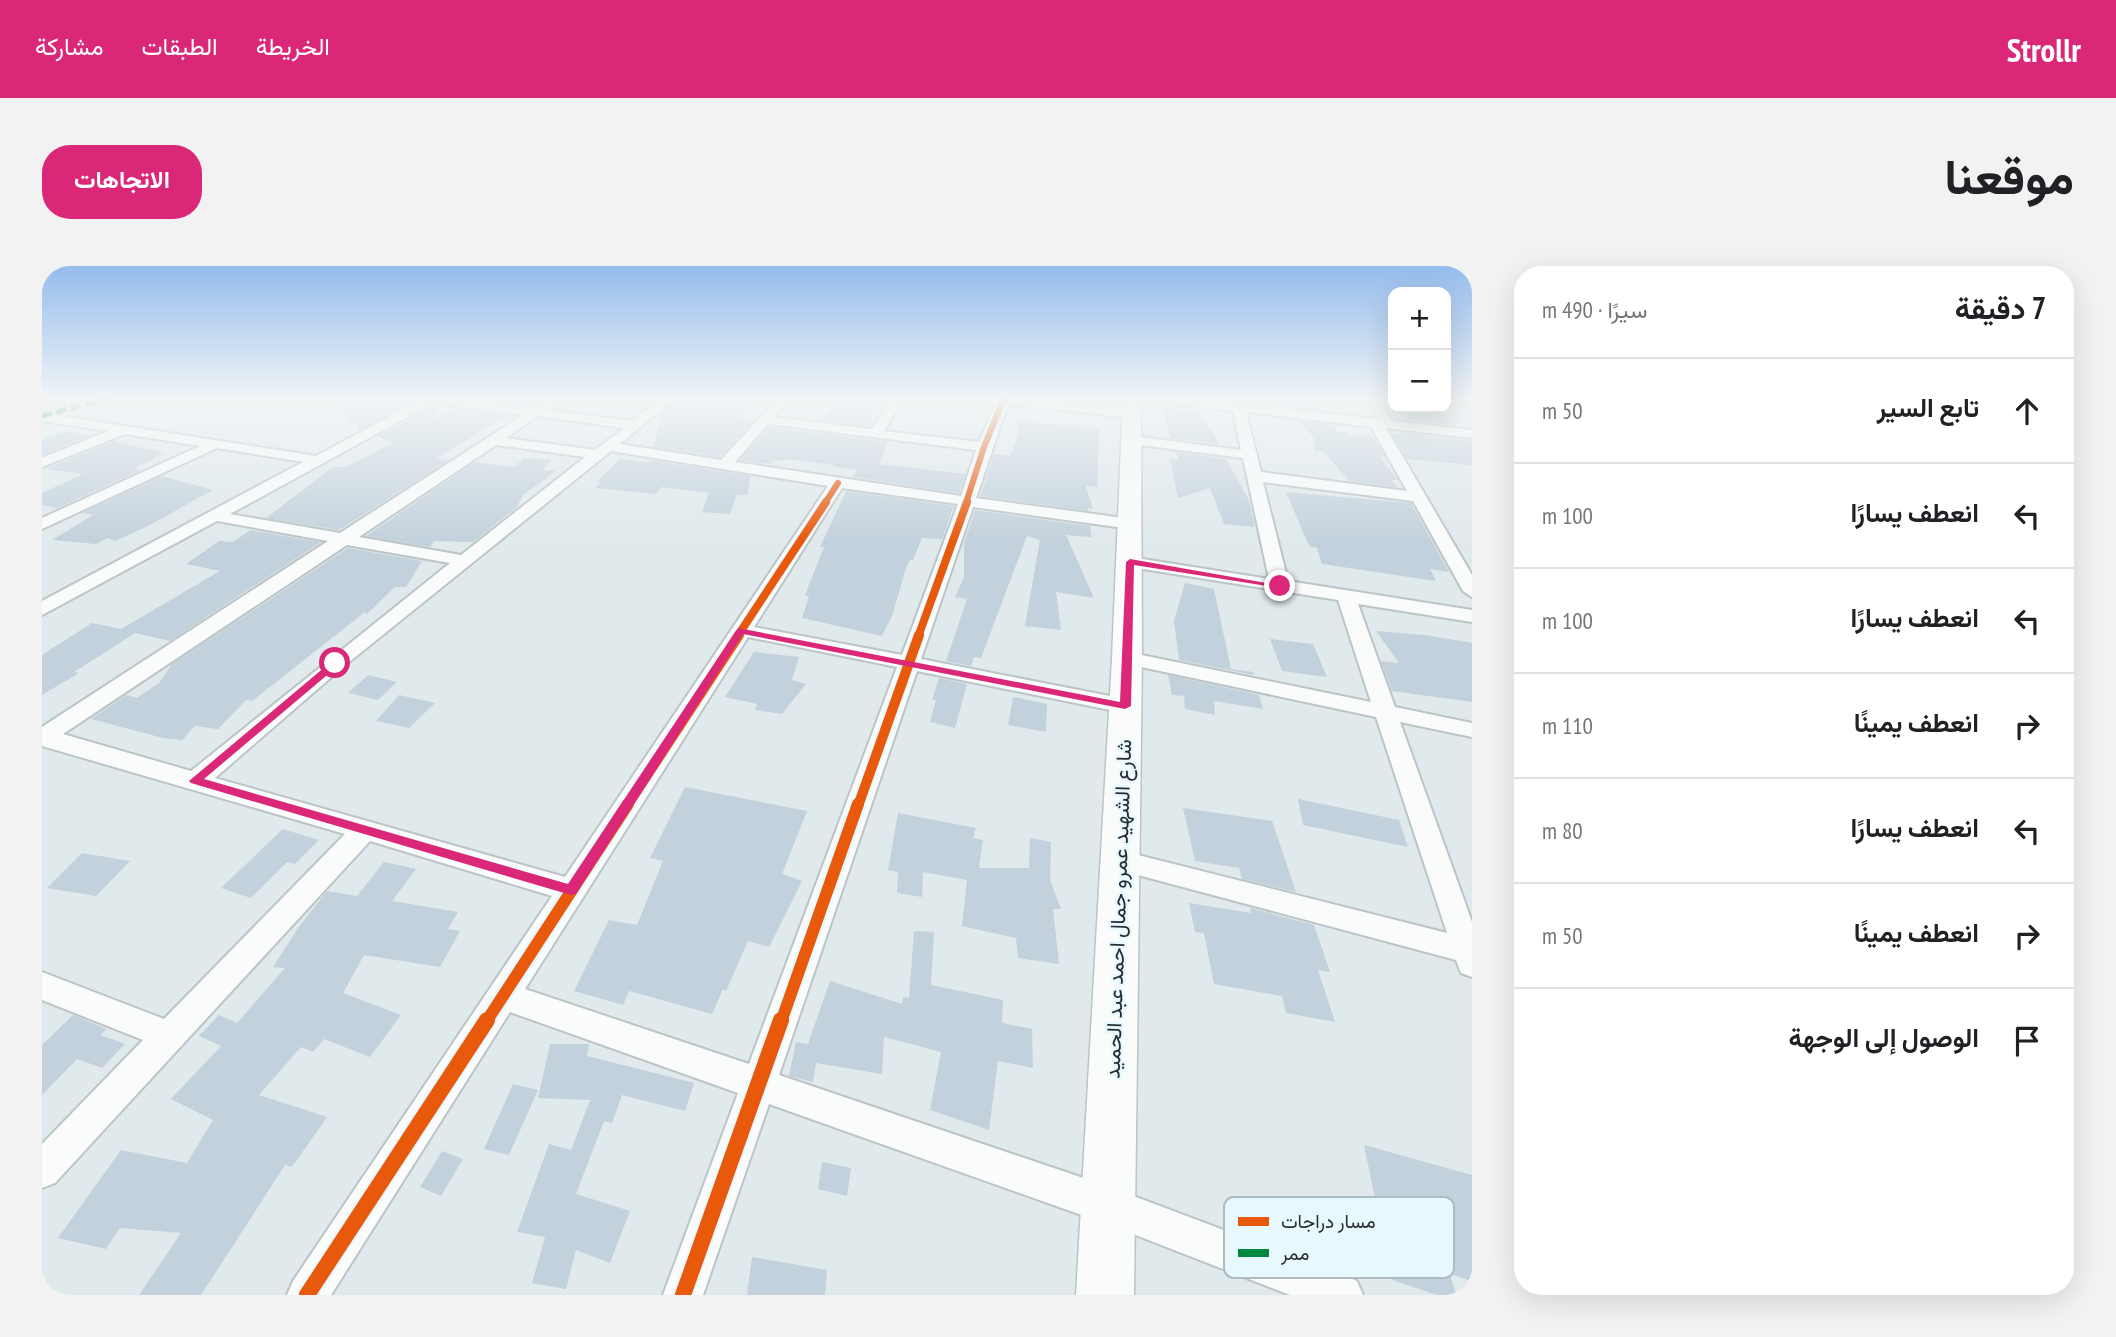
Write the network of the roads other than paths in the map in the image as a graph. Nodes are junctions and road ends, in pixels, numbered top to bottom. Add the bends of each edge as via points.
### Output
1 (83, 446) edge
2 (211, 446) edge
3 (228, 446) edge
4 (343, 446) edge
5 (484, 446) edge
6 (559, 446) edge
7 (608, 446) edge
8 (741, 446) edge
9 (975, 446) edge
10 (1136, 446) edge
11 (1228, 446) edge
12 (1247, 446) edge
13 (1392, 446) edge
14 (984, 447) joint
15 (603, 450) junction
16 (1249, 454) junction
17 (317, 460) junction
18 (42, 463) edge
19 (724, 465) junction
20 (1254, 475) junction
21 (838, 482) junction
22 (1419, 497) junction
23 (967, 501) junction
24 (215, 516) junction
25 (42, 524) edge
26 (1131, 524) junction
27 (344, 539) junction
28 (467, 561) junction
29 (1130, 562) junction
30 (1280, 586) junction
31 (1472, 591) edge
32 (1346, 597) junction
33 (45, 605) edge
34 (1472, 616) edge
35 (741, 630) junction
36 (1127, 658) junction
37 (909, 664) junction
38 (1125, 706) junction
39 (1386, 712) junction
40 (1472, 730) edge
41 (43, 737) edge
42 (195, 781) junction
43 (365, 830) junction
44 (1118, 860) junction
45 (571, 890) junction
46 (1470, 956) edge
47 (42, 986) edge
48 (503, 995) junction
49 (170, 1035) junction
50 (758, 1085) junction
51 (42, 1170) edge
52 (1107, 1205) junction
53 (1224, 1250) edge
54 (1298, 1278) edge
55 (307, 1295) edge
56 (683, 1295) edge
57 (1105, 1295) edge
58 (1343, 1295) edge

1 - 18 street
2 - 25 street
3 - 17 street
4 - 17 street
5 - 27 street
6 - 15 street
7 - 15 street
8 - 19 street
9 - 14 street
10 - 26 street, شارع الشهيد عمرو جمال احمد عبد الحميد
11 - 16 street
12 - 16 street
13 - 22 street
14 - 23 street
15 - 19 street
15 - 28 street
16 - 20 street
17 - 24 street
19 - 21 street
20 - 22 street
20 - 30 street
21 - 23 street
21 - 35 street
22 - 31 street
23 - 26 street
23 - 37 street
24 - 27 street
24 - 33 street
26 - 29 street, شارع الشهيد عمرو جمال احمد عبد الحميد
27 - 28 street
27 - 41 street
28 - 42 street via 335,663
29 - 30 street
29 - 36 street, شارع الشهيد عمرو جمال احمد عبد الحميد
30 - 32 street
32 - 34 street
32 - 39 street
35 - 37 street
35 - 45 street
36 - 38 street, شارع الشهيد عمرو جمال احمد عبد الحميد
36 - 39 street
37 - 38 street
37 - 50 street
38 - 44 street, شارع الشهيد عمرو جمال احمد عبد الحميد
39 - 40 street
39 - 46 street
41 - 42 street
42 - 43 street
43 - 45 street
43 - 49 street
44 - 46 street
44 - 52 street, شارع الشهيد عمرو جمال احمد عبد الحميد
45 - 48 street
47 - 49 street
48 - 50 street
48 - 55 street
49 - 51 street
50 - 52 street
50 - 56 street
52 - 53 street
52 - 57 street, شارع الشهيد عمرو جمال احمد عبد الحميد
54 - 58 street

